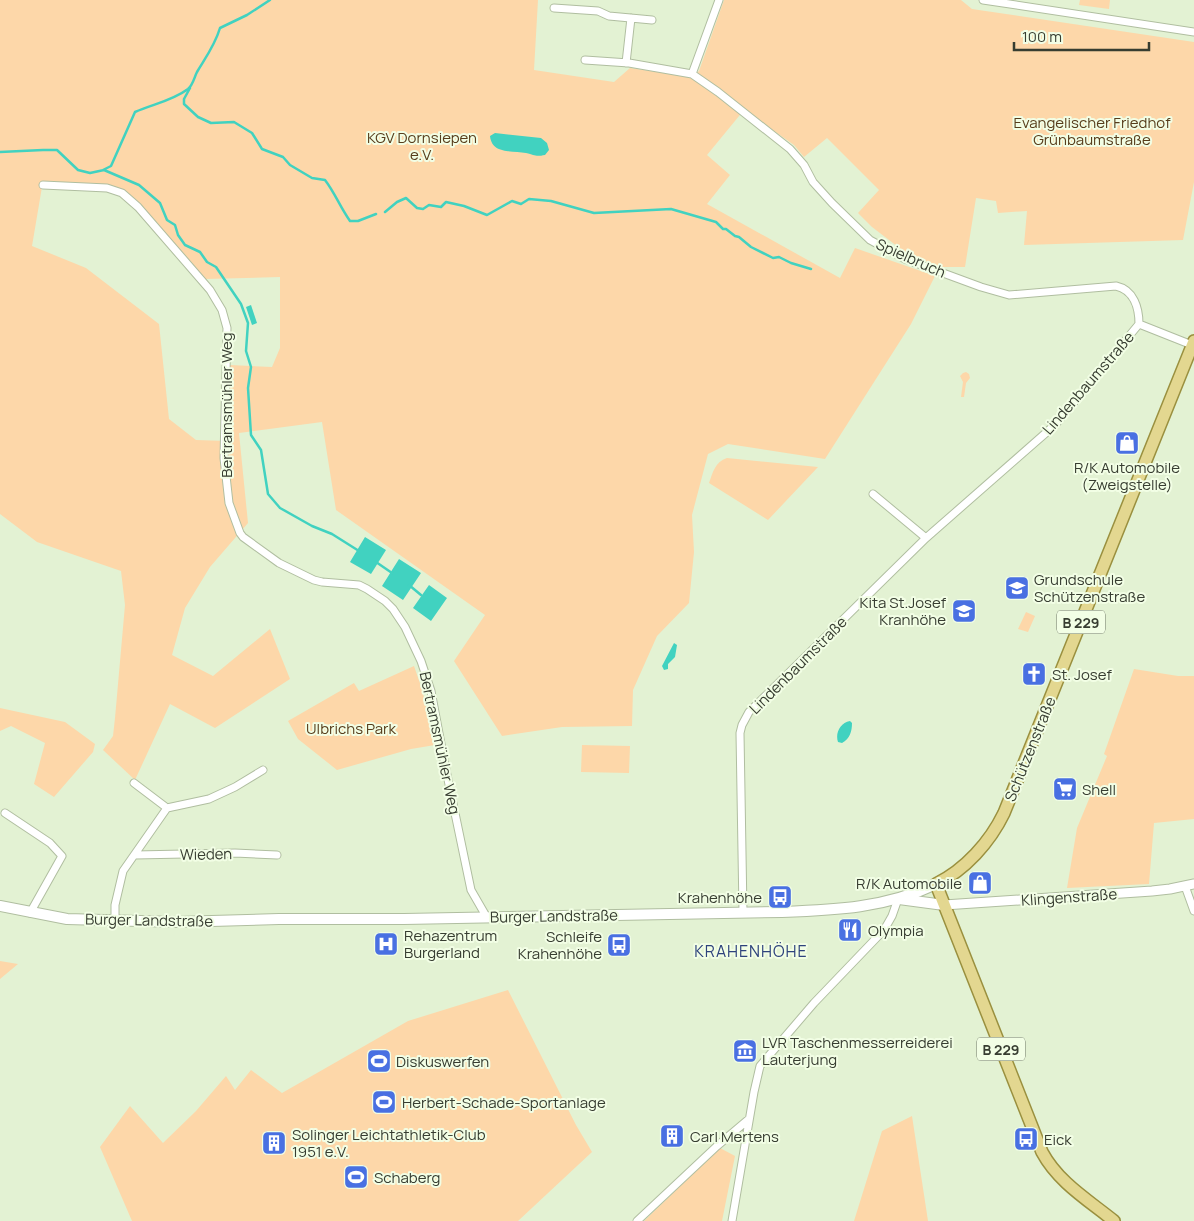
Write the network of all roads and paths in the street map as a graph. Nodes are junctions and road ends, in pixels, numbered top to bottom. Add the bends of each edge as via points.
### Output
1 (719, 0) edge
2 (983, 0) edge
3 (554, 8) dead end
4 (631, 18) junction
5 (652, 20) dead end
6 (1194, 32) edge
7 (585, 60) dead end
8 (626, 63) junction
9 (692, 74) junction
10 (43, 184) dead end
11 (1140, 324) junction
12 (1193, 343) edge
13 (873, 494) dead end
14 (926, 538) junction
15 (264, 770) dead end
16 (134, 782) dead end
17 (167, 808) junction
18 (5, 813) dead end
19 (134, 854) junction
20 (277, 855) dead end
21 (936, 884) junction
22 (1190, 885) edge
23 (898, 899) junction
24 (944, 905) junction
25 (0, 906) edge
26 (1194, 911) edge
27 (743, 912) junction
28 (30, 913) junction
29 (486, 916) junction
30 (114, 921) junction
31 (749, 1119) junction
32 (637, 1221) edge
33 (732, 1221) edge
34 (1114, 1221) edge

1 - 9 street
2 - 6 street
3 - 4 street via 598,11 609,16
4 - 5 street
4 - 8 street
7 - 8 street, Spielbruch
8 - 9 street, Spielbruch
9 - 11 street, Spielbruch via 790,148 813,182 870,240 910,261 1009,295 1120,287 1134,300
10 - 29 street, Bertramsmühler Weg via 107,188 122,193 216,298 227,336 224,458 227,496 240,533 279,563 314,580 359,585 367,589 384,601 400,619 418,653 431,691 471,890
11 - 12 street, Lindenbaumstraße
11 - 14 street, Lindenbaumstraße via 1056,424
12 - 21 main road, Schützenstraße / B 229 via 1004,813 992,833 968,860
13 - 14 street
14 - 27 street, Lindenbaumstraße via 745,718 740,729
15 - 17 street via 209,799
16 - 17 street
17 - 19 street
18 - 28 street via 50,843 62,856
19 - 20 street, Wieden
19 - 30 street via 120,880
21 - 23 main road, Burger Landstraße
21 - 24 main road, B 229
22 - 24 street, Klingenstraße via 1119,894
22 - 26 street
23 - 24 main road, Burger Landstraße
23 - 27 main road, Burger Landstraße via 841,909
23 - 31 street via 884,930 814,1003 760,1066
24 - 34 main road, B 229 via 1042,1152 1066,1182
25 - 28 main road, Burger Landstraße
27 - 29 main road, Burger Landstraße
28 - 30 main road, Burger Landstraße
29 - 30 main road, Burger Landstraße
31 - 32 street
31 - 33 street

